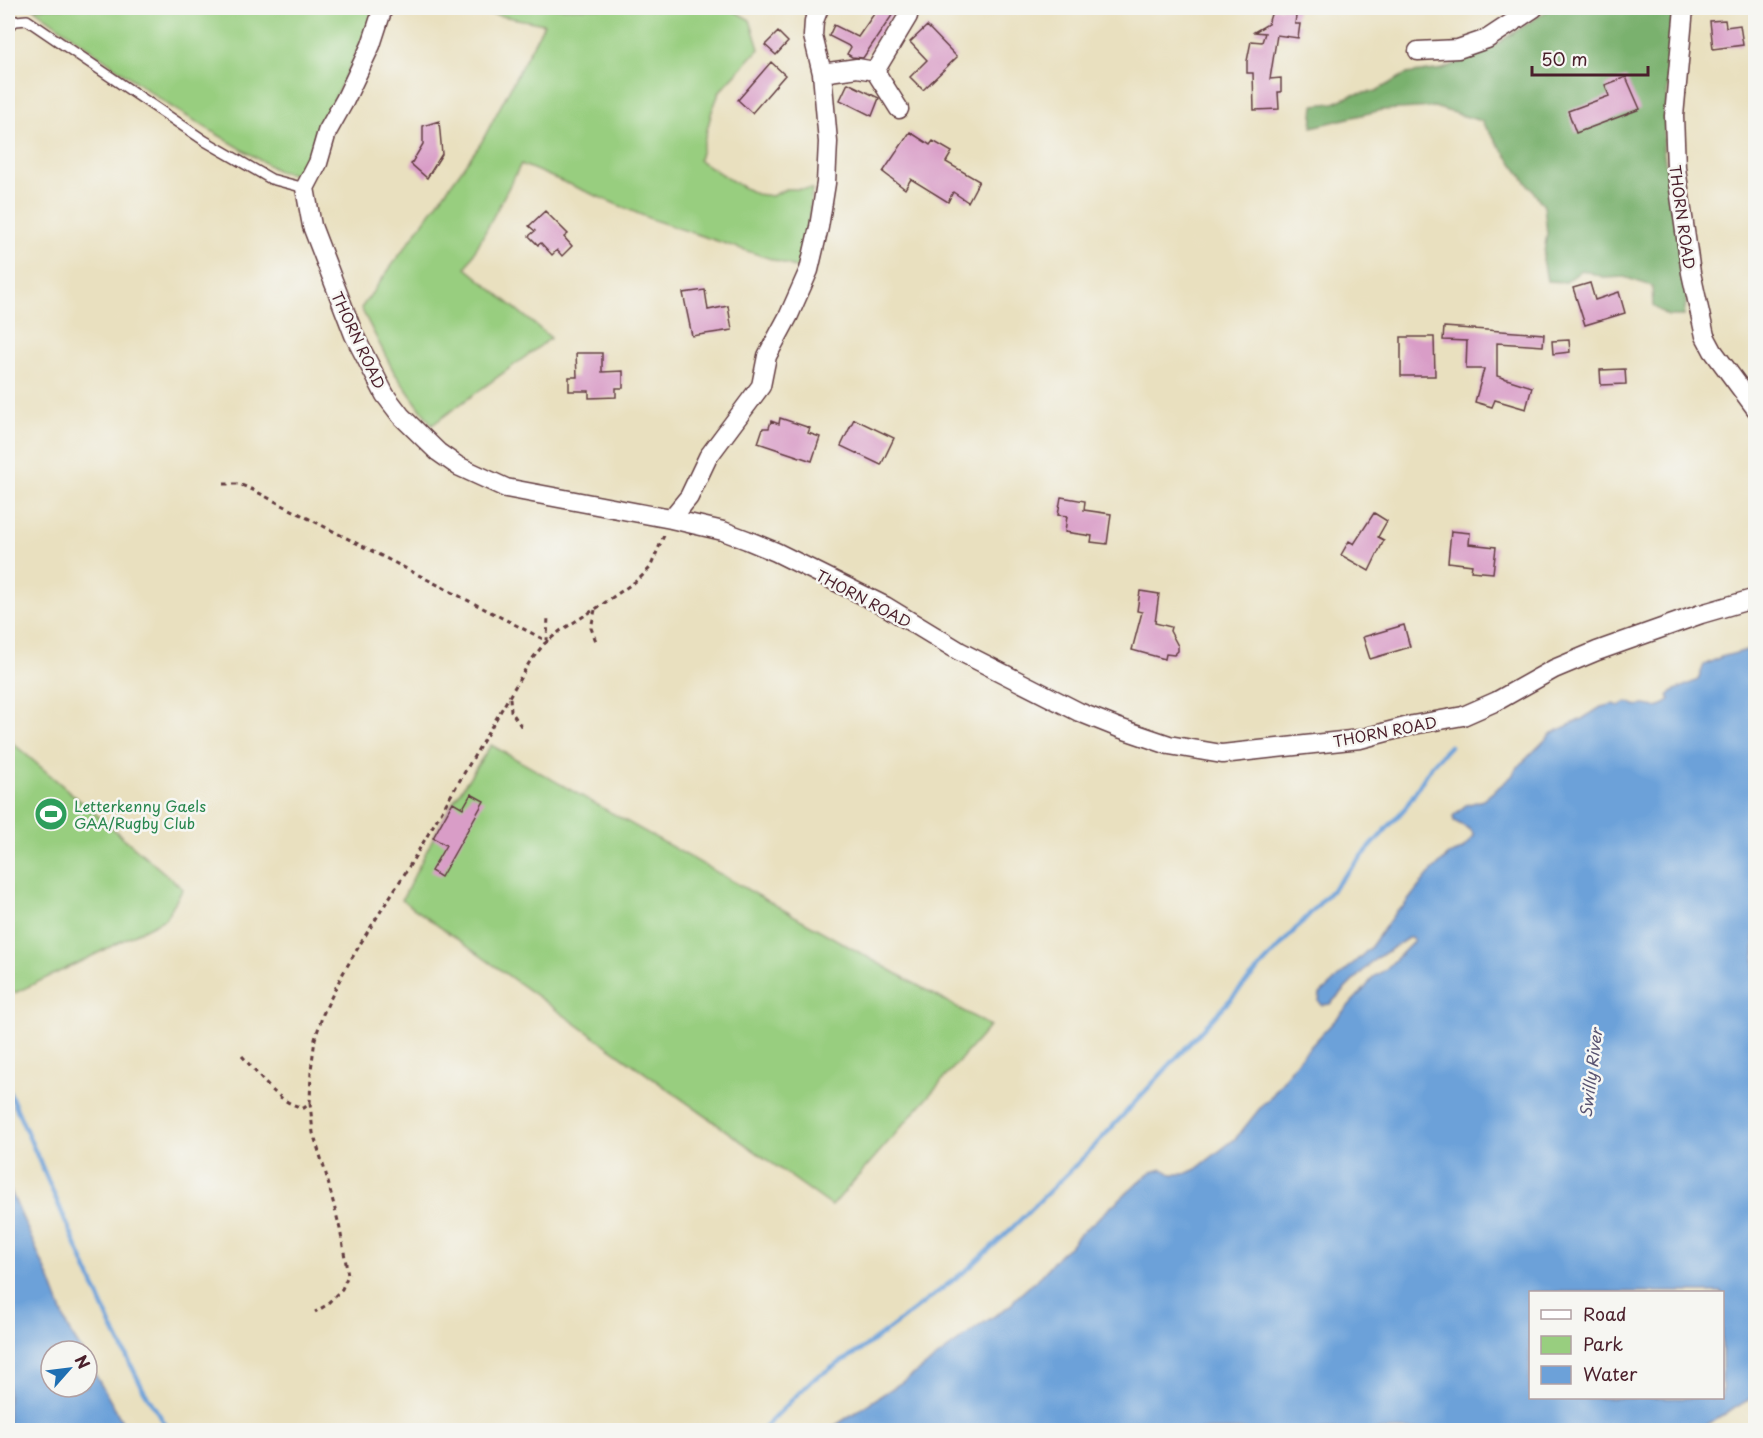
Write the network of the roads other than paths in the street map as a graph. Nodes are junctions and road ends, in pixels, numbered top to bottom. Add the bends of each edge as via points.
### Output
1 (383, 8) edge
2 (819, 8) edge
3 (1534, 8) edge
4 (1684, 8) edge
5 (908, 16) dead end
6 (8, 26) edge
7 (1418, 51) dead end
8 (875, 71) junction
9 (822, 73) junction
10 (899, 109) dead end
11 (305, 188) junction
12 (1755, 409) edge
13 (671, 519) junction
14 (1755, 598) edge

1 - 11 street via 371,45 327,132
2 - 9 street via 813,36
3 - 7 street via 1487,39 1458,49
4 - 12 street, THORN ROAD via 1674,116 1676,168 1690,273 1705,336
5 - 8 street
6 - 11 lane via 27,20 205,141 271,178
8 - 9 street via 857,68
8 - 10 street
9 - 13 street via 828,142 826,183 809,270 767,356 761,386 708,457 689,497
11 - 13 street, THORN ROAD via 318,244 365,358 401,416 438,452 458,466 506,488
13 - 14 street, THORN ROAD via 723,531 776,552 885,606 959,651 1079,712 1169,745 1222,754 1360,739 1463,716 1597,651

